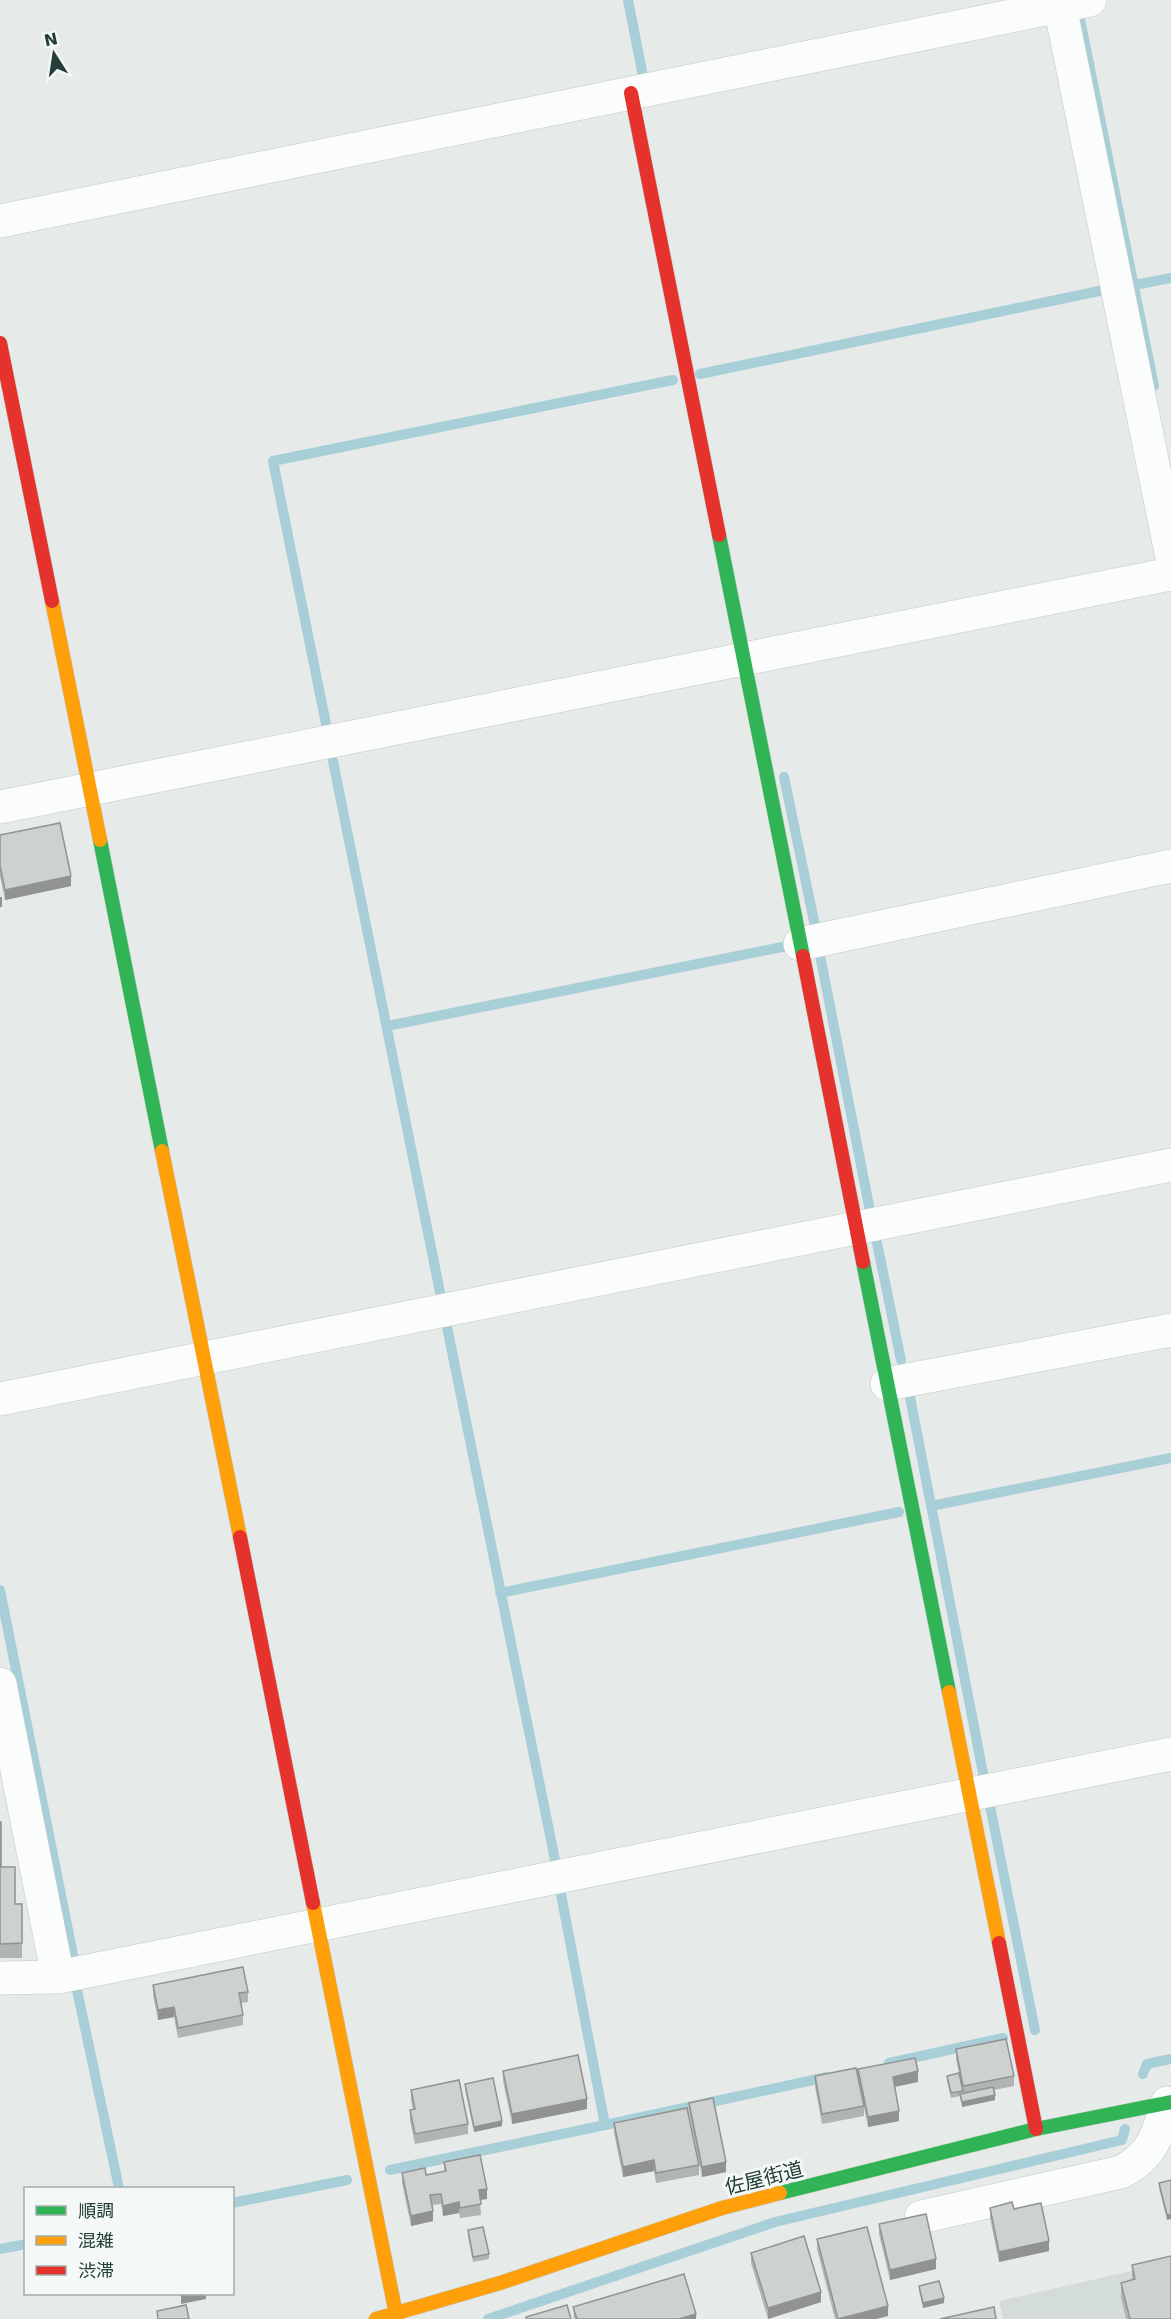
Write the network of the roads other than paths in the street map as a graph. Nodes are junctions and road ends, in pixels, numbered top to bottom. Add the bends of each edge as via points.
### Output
1 (1075, 3) edge
2 (632, 93) junction
3 (0, 221) edge
4 (0, 343) edge
5 (1171, 553) edge
6 (1171, 574) edge
7 (743, 659) junction
8 (90, 789) junction
9 (0, 807) edge
10 (1171, 866) edge
11 (800, 944) junction
12 (1171, 1165) edge
13 (856, 1228) junction
14 (1171, 1330) edge
15 (205, 1358) junction
16 (887, 1384) junction
17 (0, 1400) edge
18 (0, 1684) edge
19 (1171, 1754) edge
20 (969, 1794) junction
21 (319, 1923) junction
22 (58, 1977) junction
23 (0, 1978) edge
24 (1169, 2102) edge
25 (1036, 2129) junction
26 (921, 2217) edge
27 (397, 2316) edge
28 (374, 2319) edge

1 - 2 street
1 - 5 street
2 - 3 street
2 - 7 street
4 - 8 street
6 - 7 street
7 - 8 street
7 - 11 street
8 - 9 street
8 - 15 street
10 - 11 street
11 - 13 street
12 - 13 street
13 - 15 street
13 - 16 street
14 - 16 street
15 - 17 street
15 - 21 street
16 - 20 street
18 - 22 street
19 - 20 street
20 - 21 street
20 - 25 street
21 - 22 street
21 - 27 street
22 - 23 street
24 - 25 street, 佐屋街道
24 - 26 street via 1152,2144 1139,2163 1121,2172
25 - 27 street, 佐屋街道 via 722,2208
27 - 28 street, 佐屋街道

